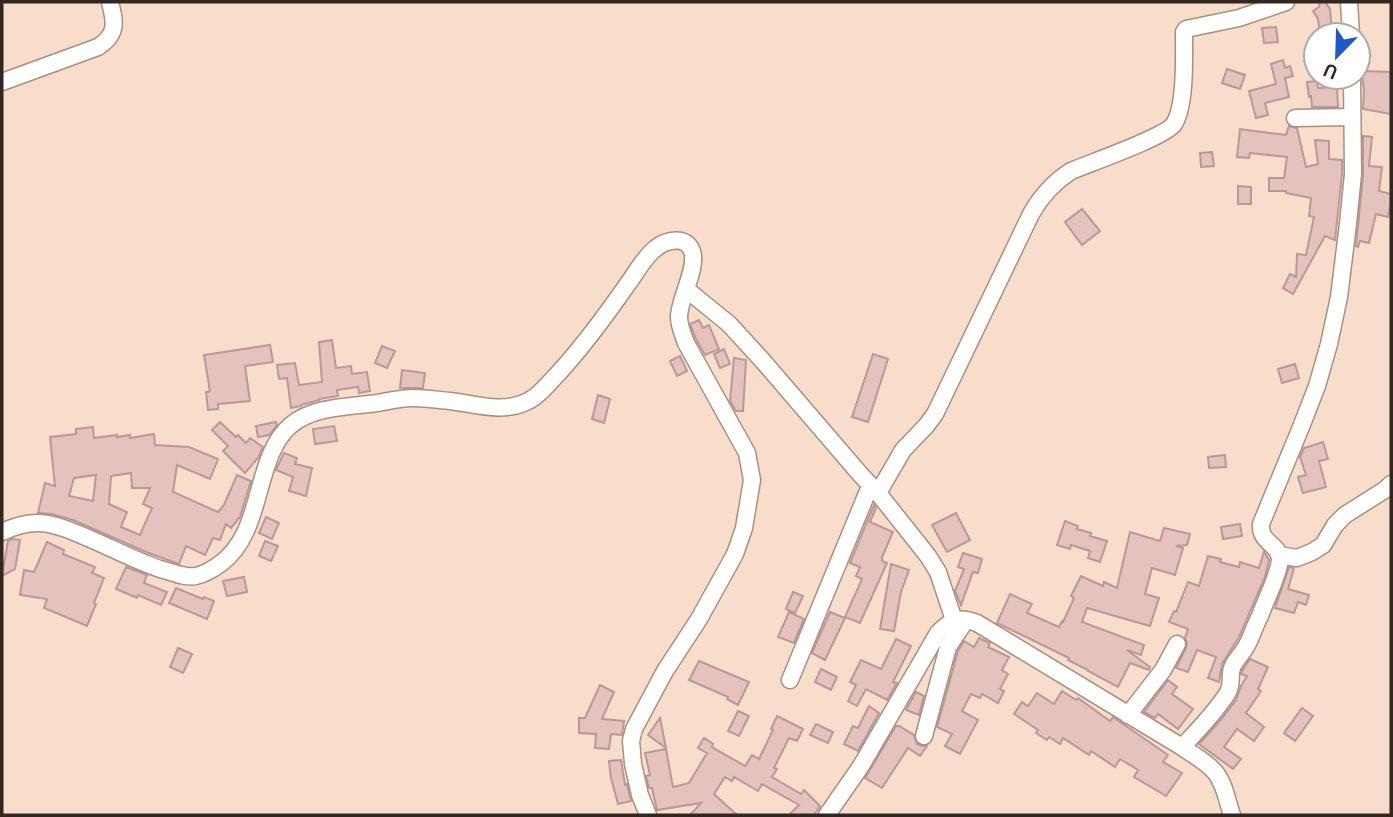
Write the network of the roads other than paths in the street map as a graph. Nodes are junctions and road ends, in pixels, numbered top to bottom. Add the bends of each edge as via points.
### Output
1 (110, 2) edge
2 (1286, 2) edge
3 (1349, 2) edge
4 (1350, 21) edge
5 (2, 82) edge
6 (1352, 91) edge
7 (1352, 117) junction
8 (1294, 118) dead end
9 (686, 289) junction
10 (1391, 484) edge
11 (874, 490) junction
12 (2, 532) edge
13 (1279, 555) junction
14 (960, 620) junction
15 (1177, 644) dead end
16 (790, 680) dead end
17 (1128, 715) junction
18 (924, 736) dead end
19 (1182, 747) junction
20 (648, 815) edge
21 (827, 815) edge
22 (1233, 815) edge

1 - 5 street via 114,25 106,42
2 - 11 street via 1188,28 1184,33 1181,103 1172,127 1071,171 1050,188 1031,214 935,414
3 - 4 street
6 - 7 street
7 - 8 street
7 - 13 street via 1348,224 1329,344 1260,530
9 - 11 street via 729,324
9 - 12 street via 693,261 688,245 675,240 656,247 566,366 528,402 493,407 414,398 308,415 281,437 245,534 225,560 196,576 155,567 55,526 37,523
9 - 20 street via 679,316 686,343 747,453 752,480 735,555 634,729 633,764
10 - 13 street via 1345,515 1323,545 1312,552 1297,558
11 - 14 street via 928,556
11 - 16 street
13 - 19 street via 1271,588 1247,645 1233,665 1229,691
14 - 17 street via 976,624
14 - 18 street
14 - 21 street via 939,633
15 - 17 street
17 - 19 street
19 - 22 street via 1213,769

